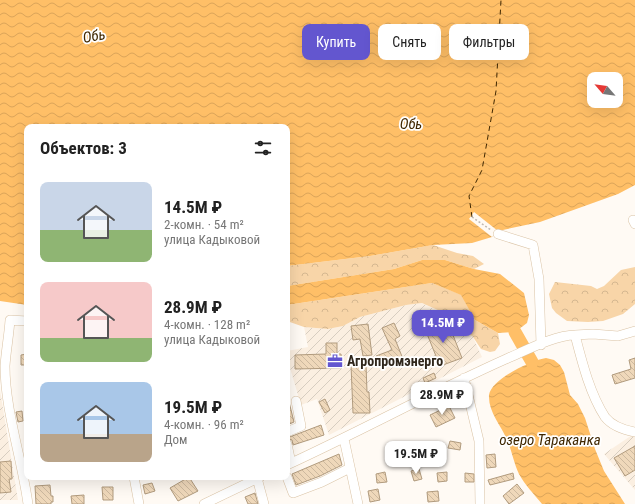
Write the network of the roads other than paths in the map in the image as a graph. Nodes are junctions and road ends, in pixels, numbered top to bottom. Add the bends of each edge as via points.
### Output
1 (498, 234) road end
2 (24, 321) edge
3 (635, 331) edge
4 (575, 335) junction
5 (624, 335) junction
6 (635, 340) edge
7 (537, 346) junction
8 (3, 366) edge
9 (464, 378) junction
10 (296, 401) dead end
11 (290, 431) edge
12 (635, 432) edge
13 (344, 439) junction
14 (290, 464) edge
15 (350, 468) junction
16 (135, 480) edge
17 (259, 480) edge
18 (288, 480) edge
19 (240, 481) edge
20 (28, 504) edge
21 (140, 504) edge
22 (204, 504) edge
23 (264, 504) edge
24 (358, 504) edge
25 (480, 504) edge

1 - 7 street via 533,245 539,279
2 - 8 street via 10,320
3 - 5 street
4 - 5 street
4 - 7 street
4 - 12 street via 589,384 606,418 620,428
5 - 6 street
7 - 9 street
8 - 20 street
9 - 13 street
9 - 25 street via 479,441
10 - 11 street via 302,426
13 - 14 street
13 - 15 street
15 - 18 street via 293,493
15 - 24 street
16 - 21 street
17 - 23 street
19 - 22 street

